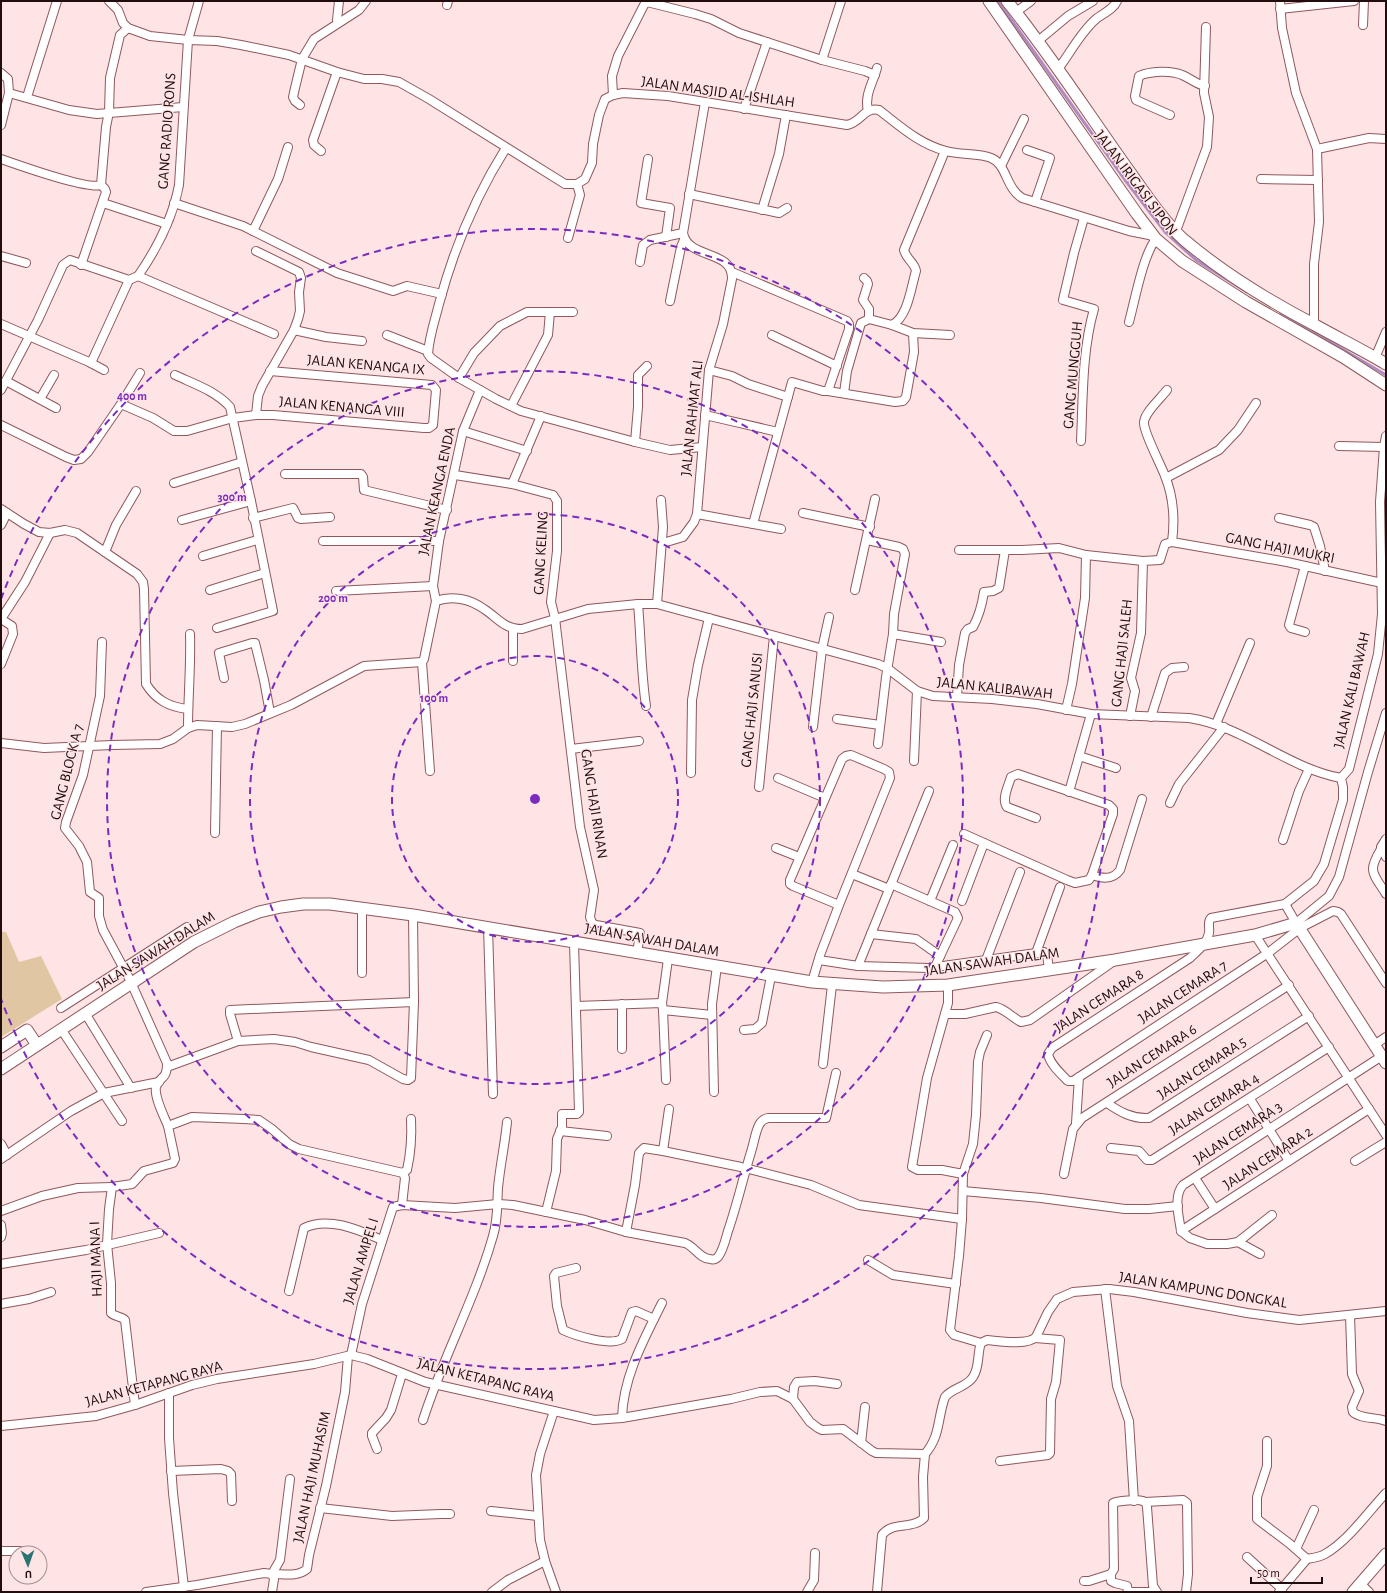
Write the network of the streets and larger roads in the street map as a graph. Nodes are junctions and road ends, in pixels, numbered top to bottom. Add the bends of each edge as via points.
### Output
1 (57, 1) edge
2 (109, 1) edge
3 (199, 1) edge
4 (339, 1) edge
5 (366, 1) edge
6 (841, 1) edge
7 (989, 1) edge
8 (1007, 1) edge
9 (1032, 1) edge
10 (1094, 1) edge
11 (1116, 1) edge
12 (1354, 1) edge
13 (1364, 1) edge
14 (1280, 5) edge
15 (1016, 12) junction
16 (337, 20) dead end
17 (1363, 25) dead end
18 (1206, 27) dead end
19 (128, 28) junction
20 (188, 40) junction
21 (1038, 41) junction
22 (767, 42) junction
23 (302, 59) junction
24 (822, 60) junction
25 (1058, 69) junction
26 (337, 72) junction
27 (1, 73) edge
28 (1205, 86) junction
29 (9, 93) junction
30 (613, 95) junction
31 (27, 97) junction
32 (705, 102) junction
33 (300, 105) dead end
34 (183, 107) junction
35 (744, 109) junction
36 (868, 111) junction
37 (108, 112) junction
38 (786, 115) junction
39 (1170, 115) dead end
40 (1024, 118) dead end
41 (1, 125) edge
42 (1386, 139) edge
43 (288, 147) dead end
44 (506, 148) junction
45 (1317, 149) junction
46 (1027, 150) dead end
47 (321, 151) dead end
48 (946, 151) junction
49 (1, 159) edge
50 (648, 159) dead end
51 (1001, 166) junction
52 (1261, 179) dead end
53 (1318, 180) junction
54 (577, 184) junction
55 (101, 185) junction
56 (689, 194) junction
57 (1035, 202) junction
58 (102, 203) junction
59 (174, 203) junction
60 (787, 208) dead end
61 (762, 210) junction
62 (1084, 218) junction
63 (167, 224) junction
64 (253, 231) junction
65 (666, 236) junction
66 (684, 236) junction
67 (1155, 237) junction
68 (568, 238) dead end
69 (1177, 243) junction
70 (256, 251) dead end
71 (1, 256) edge
72 (26, 262) dead end
73 (640, 262) dead end
74 (81, 264) junction
75 (732, 272) junction
76 (138, 276) junction
77 (864, 278) dead end
78 (129, 280) junction
79 (442, 294) junction
80 (670, 301) dead end
81 (550, 312) junction
82 (572, 312) dead end
83 (869, 319) junction
84 (1129, 322) dead end
85 (1, 324) edge
86 (892, 325) junction
87 (1314, 325) junction
88 (294, 330) junction
89 (1386, 332) edge
90 (913, 333) junction
91 (274, 334) dead end
92 (387, 335) dead end
93 (772, 335) dead end
94 (950, 335) dead end
95 (29, 336) junction
96 (362, 341) dead end
97 (428, 351) junction
98 (1375, 358) junction
99 (91, 363) junction
100 (1386, 364) edge
101 (647, 366) dead end
102 (837, 366) junction
103 (104, 370) dead end
104 (709, 370) junction
105 (270, 371) junction
106 (140, 373) dead end
107 (54, 375) dead end
108 (174, 376) dead end
109 (459, 378) junction
110 (6, 381) junction
111 (1386, 385) edge
112 (1, 390) edge
113 (480, 390) junction
114 (1167, 390) dead end
115 (828, 391) junction
116 (844, 393) junction
117 (788, 397) junction
118 (40, 399) junction
119 (1256, 403) dead end
120 (121, 404) junction
121 (511, 406) junction
122 (56, 408) dead end
123 (254, 415) junction
124 (705, 415) junction
125 (541, 416) junction
126 (233, 418) junction
127 (1, 425) edge
128 (424, 428) joint
129 (464, 431) junction
130 (778, 432) junction
131 (1386, 436) edge
132 (1081, 441) dead end
133 (635, 442) junction
134 (1339, 446) dead end
135 (702, 447) junction
136 (1384, 447) junction
137 (527, 450) junction
138 (242, 462) junction
139 (285, 474) dead end
140 (455, 475) junction
141 (1166, 478) junction
142 (174, 483) dead end
143 (512, 484) junction
144 (136, 492) dead end
145 (875, 499) dead end
146 (661, 500) dead end
147 (251, 501) junction
148 (447, 510) junction
149 (4, 511) edge
150 (803, 513) dead end
151 (697, 514) junction
152 (256, 517) junction
153 (330, 517) dead end
154 (1279, 518) dead end
155 (182, 520) dead end
156 (753, 524) junction
157 (1, 525) edge
158 (870, 527) junction
159 (781, 529) dead end
160 (50, 533) junction
161 (258, 540) junction
162 (867, 540) junction
163 (323, 541) dead end
164 (439, 541) junction
165 (1172, 542) junction
166 (663, 543) junction
167 (959, 550) dead end
168 (1006, 550) junction
169 (105, 552) junction
170 (1086, 555) junction
171 (203, 556) dead end
172 (1143, 561) junction
173 (1305, 566) junction
174 (1325, 571) junction
175 (265, 573) junction
176 (1382, 582) junction
177 (433, 586) junction
178 (210, 590) dead end
179 (855, 590) dead end
180 (336, 591) dead end
181 (436, 601) junction
182 (638, 604) junction
183 (657, 604) junction
184 (829, 617) dead end
185 (555, 618) junction
186 (709, 618) junction
187 (217, 628) dead end
188 (513, 629) junction
189 (1305, 632) dead end
190 (190, 634) dead end
191 (893, 634) junction
192 (774, 636) junction
193 (102, 642) dead end
194 (941, 642) dead end
195 (1250, 643) dead end
196 (822, 649) junction
197 (513, 661) dead end
198 (422, 662) junction
199 (1, 664) edge
200 (1184, 667) dead end
201 (887, 668) junction
202 (224, 678) dead end
203 (917, 691) junction
204 (957, 697) junction
205 (646, 706) dead end
206 (188, 709) junction
207 (1066, 710) junction
208 (1386, 712) edge
209 (270, 714) junction
210 (1091, 714) junction
211 (1130, 716) junction
212 (1151, 717) junction
213 (837, 719) dead end
214 (880, 725) junction
215 (1220, 725) junction
216 (217, 726) junction
217 (813, 726) dead end
218 (188, 728) junction
219 (639, 741) dead end
220 (1, 743) edge
221 (878, 744) dead end
222 (89, 746) junction
223 (571, 749) junction
224 (1079, 756) junction
225 (914, 760) dead end
226 (1116, 768) dead end
227 (1309, 768) junction
228 (430, 771) dead end
229 (691, 773) dead end
230 (778, 778) dead end
231 (1341, 778) junction
232 (759, 787) dead end
233 (929, 791) dead end
234 (1070, 792) junction
235 (825, 798) junction
236 (1142, 799) dead end
237 (1170, 803) dead end
238 (1036, 818) dead end
239 (215, 833) dead end
240 (964, 834) dead end
241 (1386, 839) edge
242 (1283, 840) dead end
243 (953, 844) dead end
244 (984, 844) junction
245 (776, 848) dead end
246 (1381, 849) junction
247 (1386, 857) edge
248 (800, 858) junction
249 (1020, 872) dead end
250 (852, 874) junction
251 (1092, 875) junction
252 (890, 887) junction
253 (1060, 887) dead end
254 (1386, 894) edge
255 (930, 900) junction
256 (962, 901) dead end
257 (839, 905) junction
258 (1287, 907) junction
259 (362, 908) junction
260 (413, 915) junction
261 (1296, 924) junction
262 (187, 927) dead end
263 (488, 928) junction
264 (871, 934) junction
265 (1255, 935) junction
266 (574, 943) junction
267 (1204, 944) junction
268 (637, 952) junction
269 (1036, 953) junction
270 (1268, 953) junction
271 (940, 956) junction
272 (668, 959) junction
273 (986, 960) junction
274 (1115, 960) junction
275 (818, 963) junction
276 (717, 966) junction
277 (858, 966) junction
278 (935, 967) junction
279 (1049, 968) junction
280 (362, 973) dead end
281 (127, 976) junction
282 (771, 976) junction
283 (813, 980) junction
284 (1385, 981) edge
285 (832, 984) junction
286 (948, 985) junction
287 (1289, 985) junction
288 (414, 1002) junction
289 (622, 1004) junction
290 (576, 1006) junction
291 (662, 1007) junction
292 (61, 1008) dead end
293 (85, 1013) junction
294 (945, 1014) junction
295 (712, 1015) junction
296 (1309, 1016) junction
297 (62, 1029) junction
298 (744, 1030) dead end
299 (987, 1036) dead end
300 (32, 1038) junction
301 (1381, 1040) edge
302 (238, 1041) junction
303 (1, 1047) edge
304 (1329, 1047) junction
305 (622, 1049) dead end
306 (1384, 1060) edge
307 (823, 1064) dead end
308 (167, 1067) junction
309 (1, 1069) edge
310 (836, 1073) dead end
311 (1079, 1077) junction
312 (1348, 1079) junction
313 (666, 1080) dead end
314 (159, 1082) junction
315 (131, 1088) junction
316 (714, 1092) dead end
317 (104, 1093) junction
318 (493, 1094) dead end
319 (1250, 1099) junction
320 (1107, 1103) junction
321 (668, 1109) dead end
322 (1369, 1109) junction
323 (411, 1119) dead end
324 (122, 1121) dead end
325 (507, 1122) dead end
326 (1076, 1123) junction
327 (168, 1126) junction
328 (1269, 1130) junction
329 (560, 1131) junction
330 (1386, 1135) edge
331 (606, 1136) dead end
332 (1386, 1142) edge
333 (1, 1144) edge
334 (1111, 1148) dead end
335 (663, 1151) junction
336 (4, 1157) edge
337 (1290, 1161) junction
338 (1355, 1161) dead end
339 (746, 1168) junction
340 (403, 1173) junction
341 (963, 1174) junction
342 (1064, 1174) dead end
343 (1195, 1178) junction
344 (112, 1187) junction
345 (963, 1191) junction
346 (498, 1204) junction
347 (402, 1205) junction
348 (1178, 1206) junction
349 (1215, 1209) junction
350 (1, 1211) edge
351 (546, 1212) junction
352 (1272, 1215) dead end
353 (962, 1219) junction
354 (1, 1225) edge
355 (1181, 1231) junction
356 (626, 1232) junction
357 (160, 1233) dead end
358 (1, 1236) edge
359 (382, 1240) junction
360 (1238, 1242) junction
361 (107, 1244) junction
362 (1260, 1254) dead end
363 (868, 1260) dead end
364 (1, 1264) edge
365 (576, 1268) dead end
366 (956, 1284) junction
367 (1105, 1289) junction
368 (289, 1291) dead end
369 (51, 1292) dead end
370 (662, 1303) dead end
371 (1, 1304) edge
372 (1386, 1311) edge
373 (1350, 1315) junction
374 (654, 1319) junction
375 (1035, 1338) junction
376 (981, 1343) junction
377 (350, 1356) junction
378 (402, 1374) junction
379 (434, 1384) junction
380 (837, 1384) dead end
381 (169, 1393) junction
382 (793, 1399) junction
383 (135, 1405) junction
384 (865, 1407) dead end
385 (554, 1411) junction
386 (622, 1418) junction
387 (423, 1420) dead end
388 (1386, 1421) edge
389 (1, 1426) edge
390 (1267, 1440) dead end
391 (861, 1443) junction
392 (377, 1449) dead end
393 (925, 1454) junction
394 (1000, 1461) dead end
395 (171, 1471) junction
396 (290, 1479) dead end
397 (1386, 1493) edge
398 (232, 1501) dead end
399 (1134, 1501) junction
400 (1145, 1502) junction
401 (320, 1508) junction
402 (1314, 1510) dead end
403 (491, 1511) dead end
404 (450, 1514) dead end
405 (538, 1516) junction
406 (1296, 1548) junction
407 (815, 1554) dead end
408 (1386, 1554) edge
409 (1247, 1557) dead end
410 (1307, 1559) junction
411 (545, 1561) junction
412 (272, 1574) junction
413 (1111, 1574) junction
414 (1084, 1581) dead end
415 (184, 1587) junction
416 (1357, 1588) edge
417 (199, 1589) edge
418 (1280, 1591) edge
419 (146, 1592) edge
420 (272, 1592) edge
421 (492, 1592) edge
422 (556, 1592) edge
423 (807, 1592) edge
424 (877, 1592) edge
425 (1129, 1592) edge
426 (1156, 1592) edge
427 (1186, 1592) edge
428 (1369, 1592) edge

1 - 31 street
2 - 19 street via 118,10
3 - 20 street, GANG RADIO RONS
4 - 16 street
5 - 23 street via 359,10 314,39
6 - 24 street
7 - 67 street, JALAN IRIGASI SIPON
8 - 15 street, JALAN IRIGASI SIPON
9 - 15 street
10 - 21 street via 1068,16
11 - 25 street via 1086,30
12 - 14 street
13 - 17 street
14 - 45 street via 1282,28 1296,93
15 - 21 street, JALAN IRIGASI SIPON
18 - 28 street
19 - 20 street via 150,36
19 - 37 street via 120,35 117,44 110,78
20 - 23 street via 241,45
20 - 34 street, GANG RADIO RONS
21 - 25 street, JALAN IRIGASI SIPON
22 - 24 street
22 - 30 street via 695,14 647,2 618,56 612,76
22 - 35 street
23 - 26 street
23 - 33 street via 293,97
24 - 36 street via 876,72 867,94
25 - 69 street, JALAN IRIGASI SIPON
26 - 44 street via 364,79 399,82
26 - 47 street via 313,140 314,145
27 - 29 street via 10,83
28 - 39 street via 1174,72 1139,76 1136,100
28 - 69 street via 1209,117 1206,152 1199,164
29 - 31 street
29 - 41 street
30 - 32 street, JALAN MASJID AL-ISHLAH via 623,93 668,96
30 - 54 street via 605,99 599,115 592,163 585,179
31 - 37 street via 68,110 97,114
32 - 35 street, JALAN MASJID AL-ISHLAH
32 - 56 street
34 - 37 street
34 - 59 street, GANG RADIO RONS via 179,185
35 - 38 street, JALAN MASJID AL-ISHLAH
36 - 38 street, JALAN MASJID AL-ISHLAH via 854,124 847,125
36 - 48 street via 878,110 919,141
37 - 55 street
38 - 61 street via 779,154
40 - 51 street
42 - 45 street via 1369,138
43 - 64 street via 278,179
44 - 54 street via 565,184
44 - 79 street via 475,201 452,259
45 - 53 street
46 - 57 street via 1050,158
48 - 51 street via 991,158
48 - 86 street via 904,250 916,271 904,313
49 - 55 street via 89,185
50 - 65 street via 641,203 670,208
51 - 57 street via 1016,194
52 - 53 street
53 - 87 street via 1319,222 1314,264
54 - 68 street via 580,195
55 - 58 street via 106,192
56 - 61 street
56 - 66 street
57 - 62 street
58 - 63 street
58 - 74 street
59 - 63 street, GANG RADIO RONS
59 - 64 street
60 - 61 street via 779,213
62 - 67 street
62 - 132 street, GANG MUNGGUH via 1063,300 1094,309 1086,354
63 - 76 street, GANG RADIO RONS
64 - 79 street via 337,273 393,291 407,286
65 - 66 street
65 - 73 street via 650,240 643,245
66 - 75 street via 690,247 725,263
66 - 80 street
67 - 69 street, JALAN IRIGASI SIPON
67 - 84 street
69 - 87 street, JALAN IRIGASI SIPON via 1206,257 1271,301
69 - 111 street, JALAN IRIGASI SIPON via 1246,302 1343,357
70 - 88 street, JALAN KENANGA VIII via 299,272 300,311
71 - 72 street
74 - 78 street
74 - 95 street via 70,260 63,265
75 - 102 street via 847,321 849,329
75 - 104 street, JALAN RAHMAT ALI via 724,320
76 - 78 street
76 - 91 street
77 - 83 street via 868,284 862,300 869,309
78 - 99 street
79 - 97 street
81 - 82 street
81 - 109 street via 527,312 500,326 474,353
81 - 121 street via 548,335
83 - 86 street
83 - 116 street via 860,323
85 - 95 street
86 - 90 street
87 - 98 street, JALAN IRIGASI SIPON
88 - 96 street
88 - 105 street, JALAN KENANGA VIII
89 - 98 street
90 - 94 street
90 - 116 street via 914,352 903,402
92 - 97 street
93 - 102 street
95 - 99 street
95 - 110 street
97 - 109 street via 431,358
98 - 100 street, JALAN IRIGASI SIPON
99 - 103 street
101 - 133 street via 638,375
102 - 115 street
104 - 117 street
104 - 124 street, JALAN RAHMAT ALI
105 - 123 street, JALAN KENANGA VIII via 258,396
105 - 128 street, JALAN KENANGA IX via 432,385 436,390 433,425
106 - 120 street
107 - 118 street
108 - 126 street via 209,391 224,401 230,407
109 - 113 street
110 - 112 street
110 - 118 street
113 - 121 street
113 - 129 street, JALAN KEANGA ENDA
114 - 141 street via 1146,415 1144,425
115 - 116 street
115 - 117 street via 794,382 790,384
117 - 130 street
118 - 122 street
119 - 141 street via 1238,430 1219,450
120 - 126 street, JALAN KENANGA VIII via 153,418 174,431 187,431
120 - 127 street via 81,459 66,457
121 - 125 street
123 - 126 street, JALAN KENANGA VIII
123 - 128 street, JALAN KENANGA VIII
124 - 130 street
124 - 135 street, JALAN RAHMAT ALI
125 - 133 street
125 - 137 street
126 - 138 street
129 - 137 street
129 - 140 street, JALAN KEANGA ENDA
130 - 156 street
131 - 136 street, JALAN KALI BAWAH
133 - 135 street via 670,450
134 - 136 street
135 - 151 street, JALAN RAHMAT ALI
136 - 176 street, JALAN KALI BAWAH via 1380,502
137 - 143 street
138 - 142 street
138 - 147 street
139 - 148 street via 361,474 364,490
140 - 143 street, GANG KELING
140 - 148 street, JALAN KEANGA ENDA
141 - 165 street via 1174,509
143 - 185 street, GANG KELING via 553,495 557,501 558,551 551,602
144 - 169 street via 116,525
145 - 158 street
146 - 166 street
147 - 152 street
147 - 155 street
148 - 164 street, JALAN KEANGA ENDA
149 - 157 street
149 - 160 street via 39,532
150 - 158 street
151 - 156 street
151 - 166 street, JALAN RAHMAT ALI via 683,537
152 - 153 street via 293,508 301,519
152 - 161 street
154 - 174 street via 1314,527
156 - 159 street
158 - 162 street
160 - 169 street via 65,530 77,533
160 - 199 street via 26,582 1,619 12,626 13,634
161 - 171 street
161 - 175 street
162 - 179 street
162 - 191 street via 899,547 905,554
163 - 164 street
164 - 177 street, JALAN KEANGA ENDA
165 - 172 street via 1166,542 1160,560
165 - 173 street, GANG HAJI MUKRI
166 - 183 street
167 - 168 street
168 - 170 street via 1059,548
168 - 204 street via 999,588 984,592 976,622 964,637
169 - 206 street via 137,574 143,582 146,684 158,699 175,708
170 - 172 street
170 - 207 street via 1085,598
172 - 211 street, GANG HAJI SALEH via 1141,633 1131,678 1135,691
173 - 174 street, GANG HAJI MUKRI
173 - 189 street via 1289,625
174 - 176 street, GANG HAJI MUKRI
175 - 178 street
175 - 187 street via 273,611
176 - 231 street, JALAN KALI BAWAH via 1378,654 1349,769
177 - 180 street
177 - 181 street, JALAN KEANGA ENDA
181 - 188 street via 455,598 469,602 483,608
181 - 198 street
182 - 183 street, JALAN KALIBAWAH
182 - 185 street, JALAN KALIBAWAH via 588,609
182 - 205 street
183 - 186 street, JALAN KALIBAWAH
184 - 196 street
185 - 188 street, JALAN KALIBAWAH via 522,629
185 - 223 street, GANG HAJI RINAN
186 - 192 street, JALAN KALIBAWAH
186 - 229 street via 692,700
188 - 197 street
190 - 206 street
191 - 194 street
191 - 201 street
192 - 196 street, JALAN KALIBAWAH
192 - 232 street, GANG HAJI SANUSI
193 - 222 street, GANG BLOCK A 7 via 100,696
195 - 215 street
196 - 201 street, JALAN KALIBAWAH
196 - 217 street
198 - 209 street via 364,666
198 - 228 street
200 - 212 street via 1172,668 1165,673
201 - 203 street, JALAN KALIBAWAH
201 - 214 street
202 - 209 street via 219,653 255,644
203 - 204 street, JALAN KALIBAWAH via 933,696
203 - 225 street
204 - 207 street, JALAN KALIBAWAH via 1037,704
206 - 218 street
207 - 210 street, JALAN KALIBAWAH
208 - 261 street via 1339,877 1329,896
209 - 216 street via 232,727
210 - 211 street, JALAN KALIBAWAH
210 - 224 street
211 - 212 street, JALAN KALIBAWAH
212 - 215 street, JALAN KALIBAWAH via 1189,718
213 - 214 street
214 - 221 street
215 - 227 street, JALAN KALIBAWAH
215 - 237 street via 1179,784
216 - 218 street via 201,725
216 - 239 street
218 - 222 street via 173,739 160,744
219 - 223 street
220 - 222 street via 44,748
222 - 281 street, GANG BLOCK A 7 via 83,775 65,828 88,862 90,892 99,899 99,916 103,930
223 - 268 street, GANG HAJI RINAN via 581,832 594,890 590,917 596,925 640,933
224 - 226 street
224 - 234 street
227 - 231 street, JALAN KALIBAWAH
227 - 242 street
230 - 235 street
231 - 258 street via 1343,800 1324,864 1314,881
233 - 252 street
234 - 238 street via 1018,774 1011,777 1004,804
234 - 251 street via 1109,805 1113,809
235 - 248 street
235 - 250 street via 842,759 846,756 884,768 889,772 890,778
236 - 251 street via 1117,875 1112,878
240 - 244 street
241 - 246 street via 1381,844
243 - 255 street
244 - 251 street via 1067,880 1083,882
244 - 256 street
245 - 248 street
246 - 247 street
246 - 254 street via 1373,863 1372,872
248 - 257 street via 790,884
249 - 273 street
250 - 252 street
250 - 257 street
252 - 255 street
252 - 264 street
253 - 269 street
255 - 271 street via 955,912 958,918
257 - 275 street
258 - 261 street
258 - 267 street via 1213,916 1208,920 1209,933
259 - 260 street, JALAN SAWAH DALAM
259 - 280 street
259 - 281 street, JALAN SAWAH DALAM via 303,904 259,912 227,925
260 - 263 street, JALAN SAWAH DALAM
260 - 288 street
261 - 265 street, JALAN SAWAH DALAM
261 - 270 street, JALAN CEMARA 7
261 - 284 street via 1333,911 1338,912
261 - 301 street
262 - 281 street
263 - 266 street, JALAN SAWAH DALAM
263 - 318 street
264 - 271 street via 916,939
264 - 277 street
265 - 267 street, JALAN SAWAH DALAM
265 - 270 street
266 - 268 street, JALAN SAWAH DALAM
266 - 290 street
267 - 274 street, JALAN SAWAH DALAM
267 - 311 street, JALAN CEMARA 8 via 1190,958 1049,1051 1051,1062 1064,1078 1070,1081
268 - 272 street, JALAN SAWAH DALAM
269 - 273 street
269 - 279 street via 1044,952 1048,956
270 - 287 street
270 - 311 street, JALAN CEMARA 7
271 - 278 street
272 - 276 street, JALAN SAWAH DALAM
272 - 291 street
273 - 278 street
274 - 279 street, JALAN SAWAH DALAM
274 - 294 street via 1030,1020 1021,1022 996,1007 966,1014
275 - 277 street
275 - 283 street
276 - 282 street, JALAN SAWAH DALAM
276 - 295 street
277 - 278 street via 910,969
279 - 286 street, JALAN SAWAH DALAM
281 - 292 street
281 - 293 street, JALAN SAWAH DALAM
281 - 308 street via 167,1062
282 - 283 street, JALAN SAWAH DALAM
282 - 298 street via 762,1023 755,1029
283 - 285 street, JALAN SAWAH DALAM
285 - 286 street, JALAN SAWAH DALAM via 883,987
285 - 307 street
286 - 294 street
287 - 296 street
287 - 320 street, JALAN CEMARA 6
288 - 302 street via 230,1010
288 - 302 street via 411,1078 408,1080 369,1060 295,1042 274,1039
289 - 290 street
289 - 291 street
289 - 305 street
290 - 329 street via 579,1112 562,1114
291 - 295 street
291 - 313 street
293 - 297 street, JALAN SAWAH DALAM
293 - 315 street
294 - 341 street via 927,1078 912,1167 918,1170 942,1170
295 - 316 street
296 - 304 street
296 - 320 street, JALAN CEMARA 5 via 1149,1118 1129,1116
297 - 300 street, JALAN SAWAH DALAM
297 - 317 street
299 - 341 street via 978,1062 975,1132
300 - 303 street
300 - 309 street
301 - 306 street
302 - 308 street
304 - 312 street
304 - 319 street, JALAN CEMARA 4
306 - 312 street, JALAN CEMARA 3
308 - 314 street via 167,1072
310 - 339 street via 826,1118 765,1119 759,1125
311 - 326 street
312 - 322 street
312 - 328 street, JALAN CEMARA 3
314 - 315 street
314 - 327 street via 156,1095
315 - 317 street
317 - 324 street
317 - 336 street via 71,1111
319 - 328 street
319 - 334 street, JALAN CEMARA 4 via 1152,1160 1147,1160 1140,1151
320 - 326 street, JALAN CEMARA 6
321 - 335 street
322 - 330 street
322 - 337 street, JALAN CEMARA 2
323 - 340 street via 412,1144 407,1170
325 - 346 street
326 - 342 street
327 - 340 street via 192,1117 259,1120 299,1149
327 - 344 street via 175,1159 173,1163 144,1171 132,1184
328 - 337 street
328 - 343 street, JALAN CEMARA 3
329 - 331 street
329 - 351 street via 557,1139 556,1171
332 - 338 street
333 - 336 street
335 - 339 street
335 - 356 street via 644,1148 639,1153
337 - 349 street, JALAN CEMARA 2
339 - 353 street via 811,1185 859,1205
339 - 356 street via 737,1205 717,1258 706,1259 685,1242
340 - 347 street via 405,1178
341 - 345 street
343 - 348 street, JALAN CEMARA 3 via 1179,1190
343 - 349 street
344 - 350 street via 78,1188 42,1196
344 - 361 street, HAJI MANA I
345 - 348 street via 1125,1209
345 - 353 street
346 - 347 street via 455,1208
346 - 351 street
346 - 379 street via 493,1235 475,1290
347 - 359 street, JALAN AMPEL I via 391,1209
348 - 355 street, JALAN CEMARA 3
349 - 355 street, JALAN CEMARA 2
351 - 356 street
352 - 360 street
353 - 366 street
354 - 358 street
355 - 360 street via 1190,1238 1207,1244
357 - 361 street
359 - 368 street via 360,1230 333,1224 313,1224 304,1228
359 - 377 street, JALAN AMPEL I via 362,1304
360 - 362 street
361 - 364 street
361 - 383 street, HAJI MANA I via 111,1313 125,1320
363 - 366 street via 893,1275
365 - 374 street via 556,1273 554,1276 563,1330 604,1342 616,1342 622,1339 632,1312 636,1311
366 - 376 street via 950,1330 954,1335
367 - 373 street, JALAN KAMPUNG DONGKAL via 1299,1320
367 - 375 street, JALAN KAMPUNG DONGKAL via 1073,1292 1057,1299
367 - 399 street via 1117,1386 1129,1421
369 - 371 street
370 - 374 street
372 - 373 street, JALAN KAMPUNG DONGKAL
373 - 388 street via 1352,1374 1359,1391 1352,1407 1353,1412 1362,1417
374 - 386 street via 635,1358 622,1403
375 - 376 street via 1026,1342 987,1340
375 - 394 street via 1059,1339 1060,1343 1056,1382 1051,1400 1050,1453
376 - 393 street via 974,1377 945,1397 937,1434
377 - 378 street, JALAN KETAPANG RAYA via 367,1359
377 - 381 street, JALAN KETAPANG RAYA via 204,1382
377 - 401 street, JALAN HAJI MUHASIM via 346,1392
378 - 379 street, JALAN KETAPANG RAYA
378 - 392 street via 391,1410 372,1433
379 - 385 street, JALAN KETAPANG RAYA
379 - 387 street
380 - 382 street via 797,1382 794,1386
381 - 383 street, JALAN KETAPANG RAYA
381 - 395 street
382 - 386 street, JALAN KETAPANG RAYA via 777,1391 760,1392 731,1400
382 - 391 street via 810,1422 818,1428 843,1430
383 - 389 street, JALAN KETAPANG RAYA via 96,1416
384 - 391 street
385 - 386 street, JALAN KETAPANG RAYA via 594,1420
385 - 405 street via 536,1467
390 - 406 street via 1266,1466 1257,1497 1257,1519
391 - 393 street via 876,1453
393 - 424 street via 924,1518 914,1525 888,1529 882,1535
395 - 398 street via 228,1471 231,1474
395 - 415 street
396 - 412 street via 280,1560
397 - 410 street via 1344,1539 1324,1555
399 - 400 street
399 - 413 street via 1116,1502 1112,1505 1114,1569
400 - 426 street via 1148,1512 1153,1586
400 - 427 street via 1183,1500 1187,1503
401 - 404 street via 392,1516
401 - 412 street, JALAN HAJI MUHASIM via 307,1569 296,1574
402 - 406 street
403 - 405 street
405 - 411 street
406 - 410 street
407 - 423 street via 814,1580
408 - 416 street
409 - 418 street
410 - 418 street
411 - 421 street via 508,1580
411 - 422 street
412 - 417 street via 264,1573
412 - 420 street
413 - 414 street
413 - 425 street via 1111,1581 1127,1586
415 - 417 street
415 - 419 street
416 - 428 street
425 - 426 street

